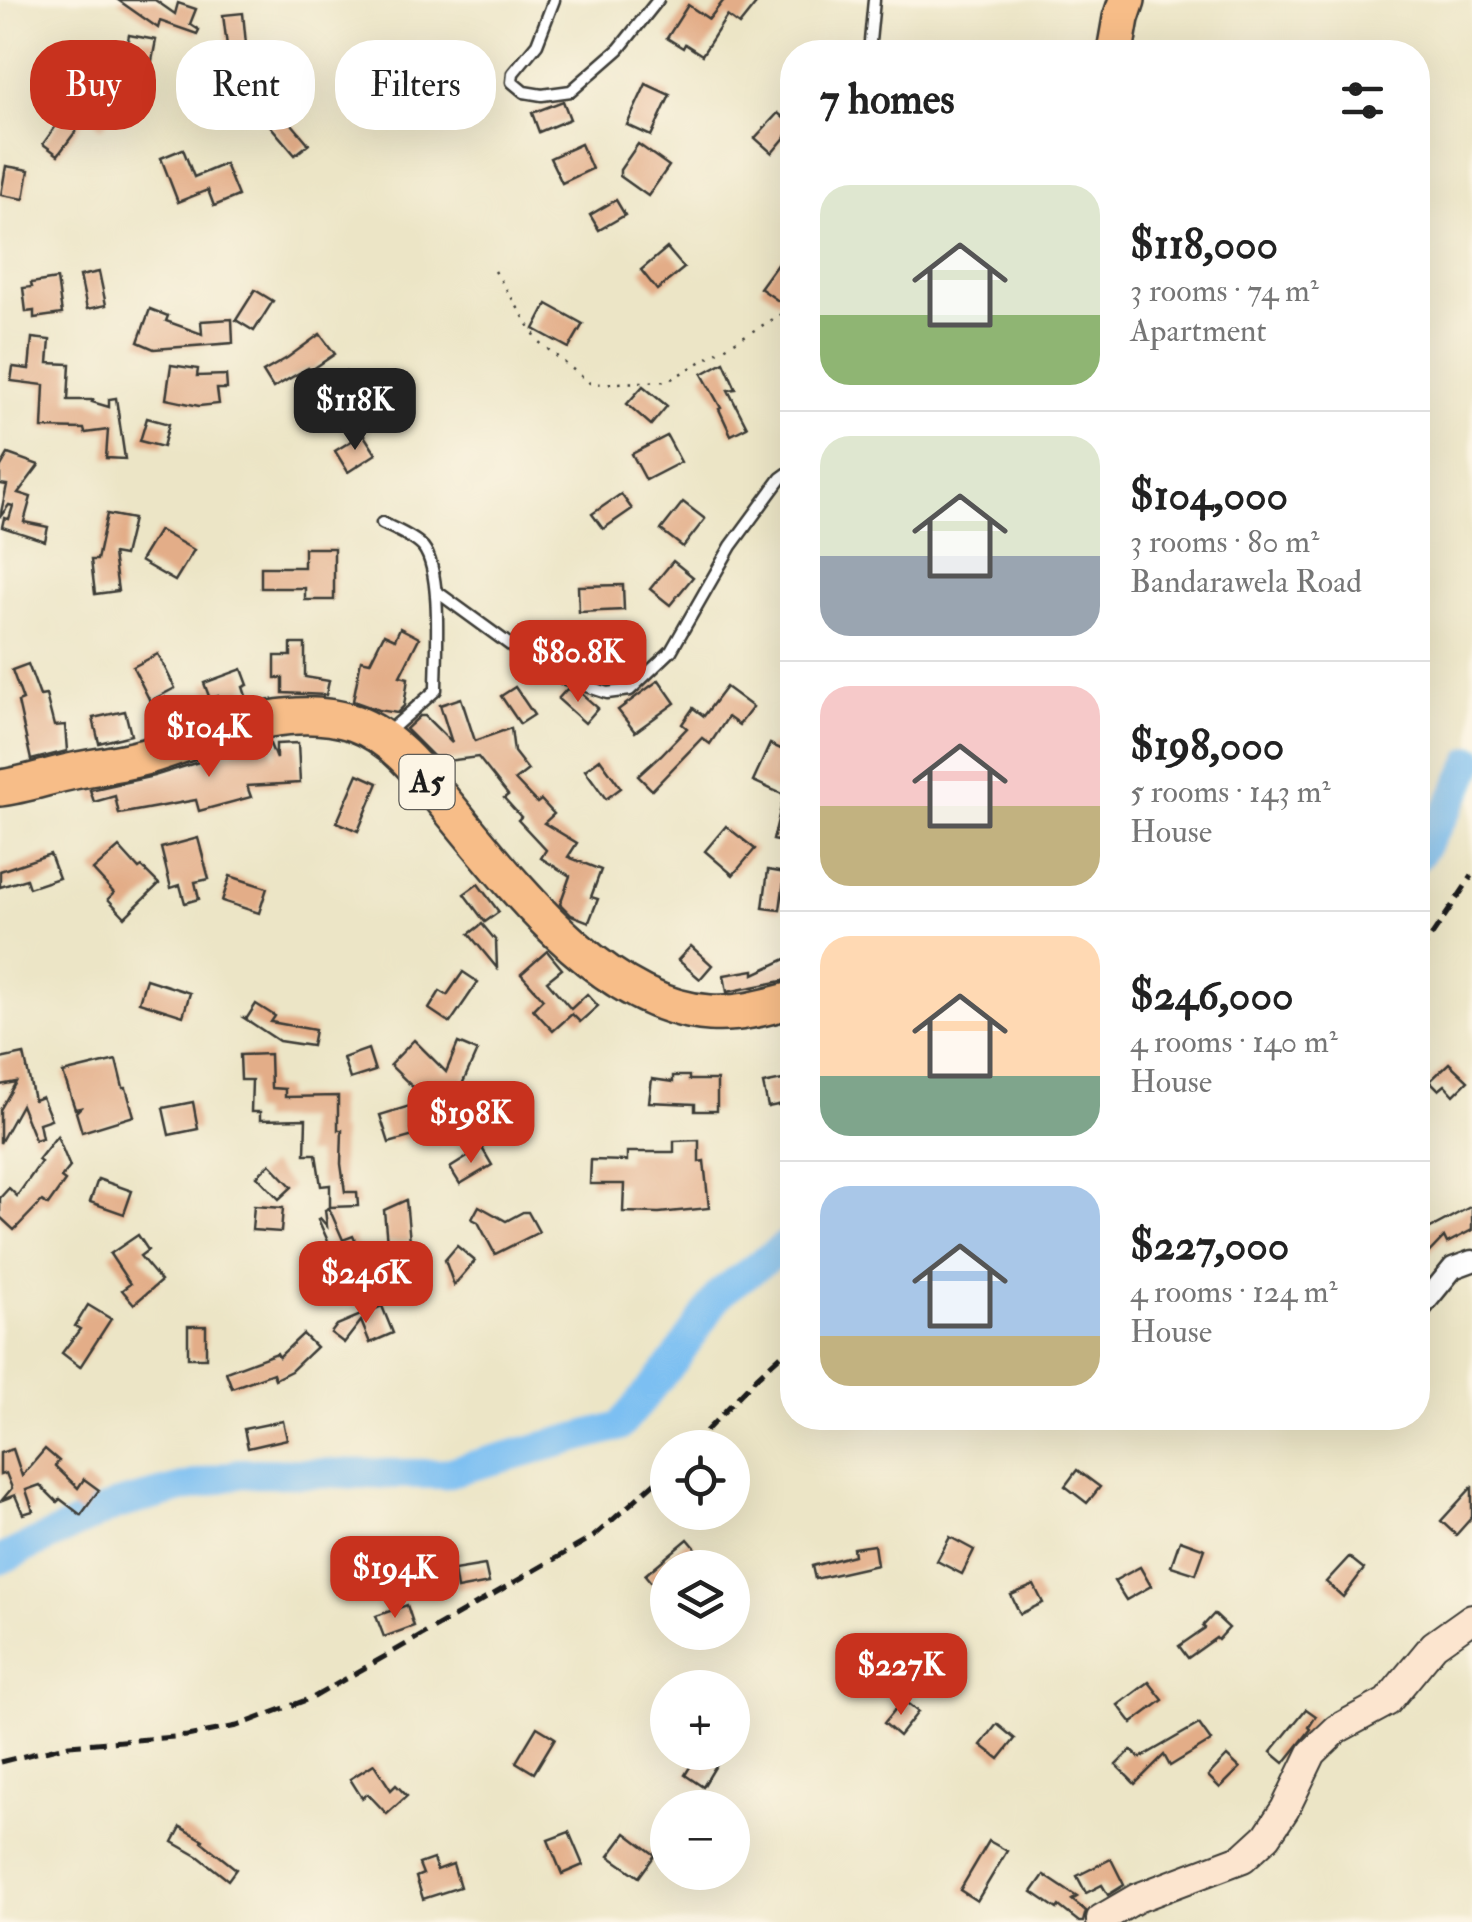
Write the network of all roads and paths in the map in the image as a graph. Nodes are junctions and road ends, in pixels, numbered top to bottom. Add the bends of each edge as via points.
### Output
1 (554, 0) edge
2 (658, 0) edge
3 (874, 0) edge
4 (1126, 0) edge
5 (870, 40) edge
6 (1117, 40) edge
7 (495, 271) dead end
8 (780, 315) edge
9 (780, 479) edge
10 (382, 522) dead end
11 (436, 592) junction
12 (383, 736) junction
13 (0, 788) edge
14 (780, 1003) edge
15 (1472, 1261) edge
16 (1430, 1296) edge
17 (1472, 1618) edge
18 (1101, 1922) edge

1 - 2 lane via 537,44 513,73 512,82 524,92 571,91 619,49
3 - 5 lane
4 - 6 highway
7 - 8 path via 539,342 591,384 668,380
9 - 11 lane via 731,546 672,651 630,690 607,693 550,674
10 - 11 lane via 422,545
11 - 12 lane via 436,690
12 - 13 highway, A5 via 353,722 281,716 118,764
12 - 14 highway, A5 via 530,905 604,972 670,1007 746,1012
15 - 16 street via 1453,1268
17 - 18 street via 1434,1645 1387,1702 1336,1729 1312,1753 1285,1809 1243,1858 1137,1898

